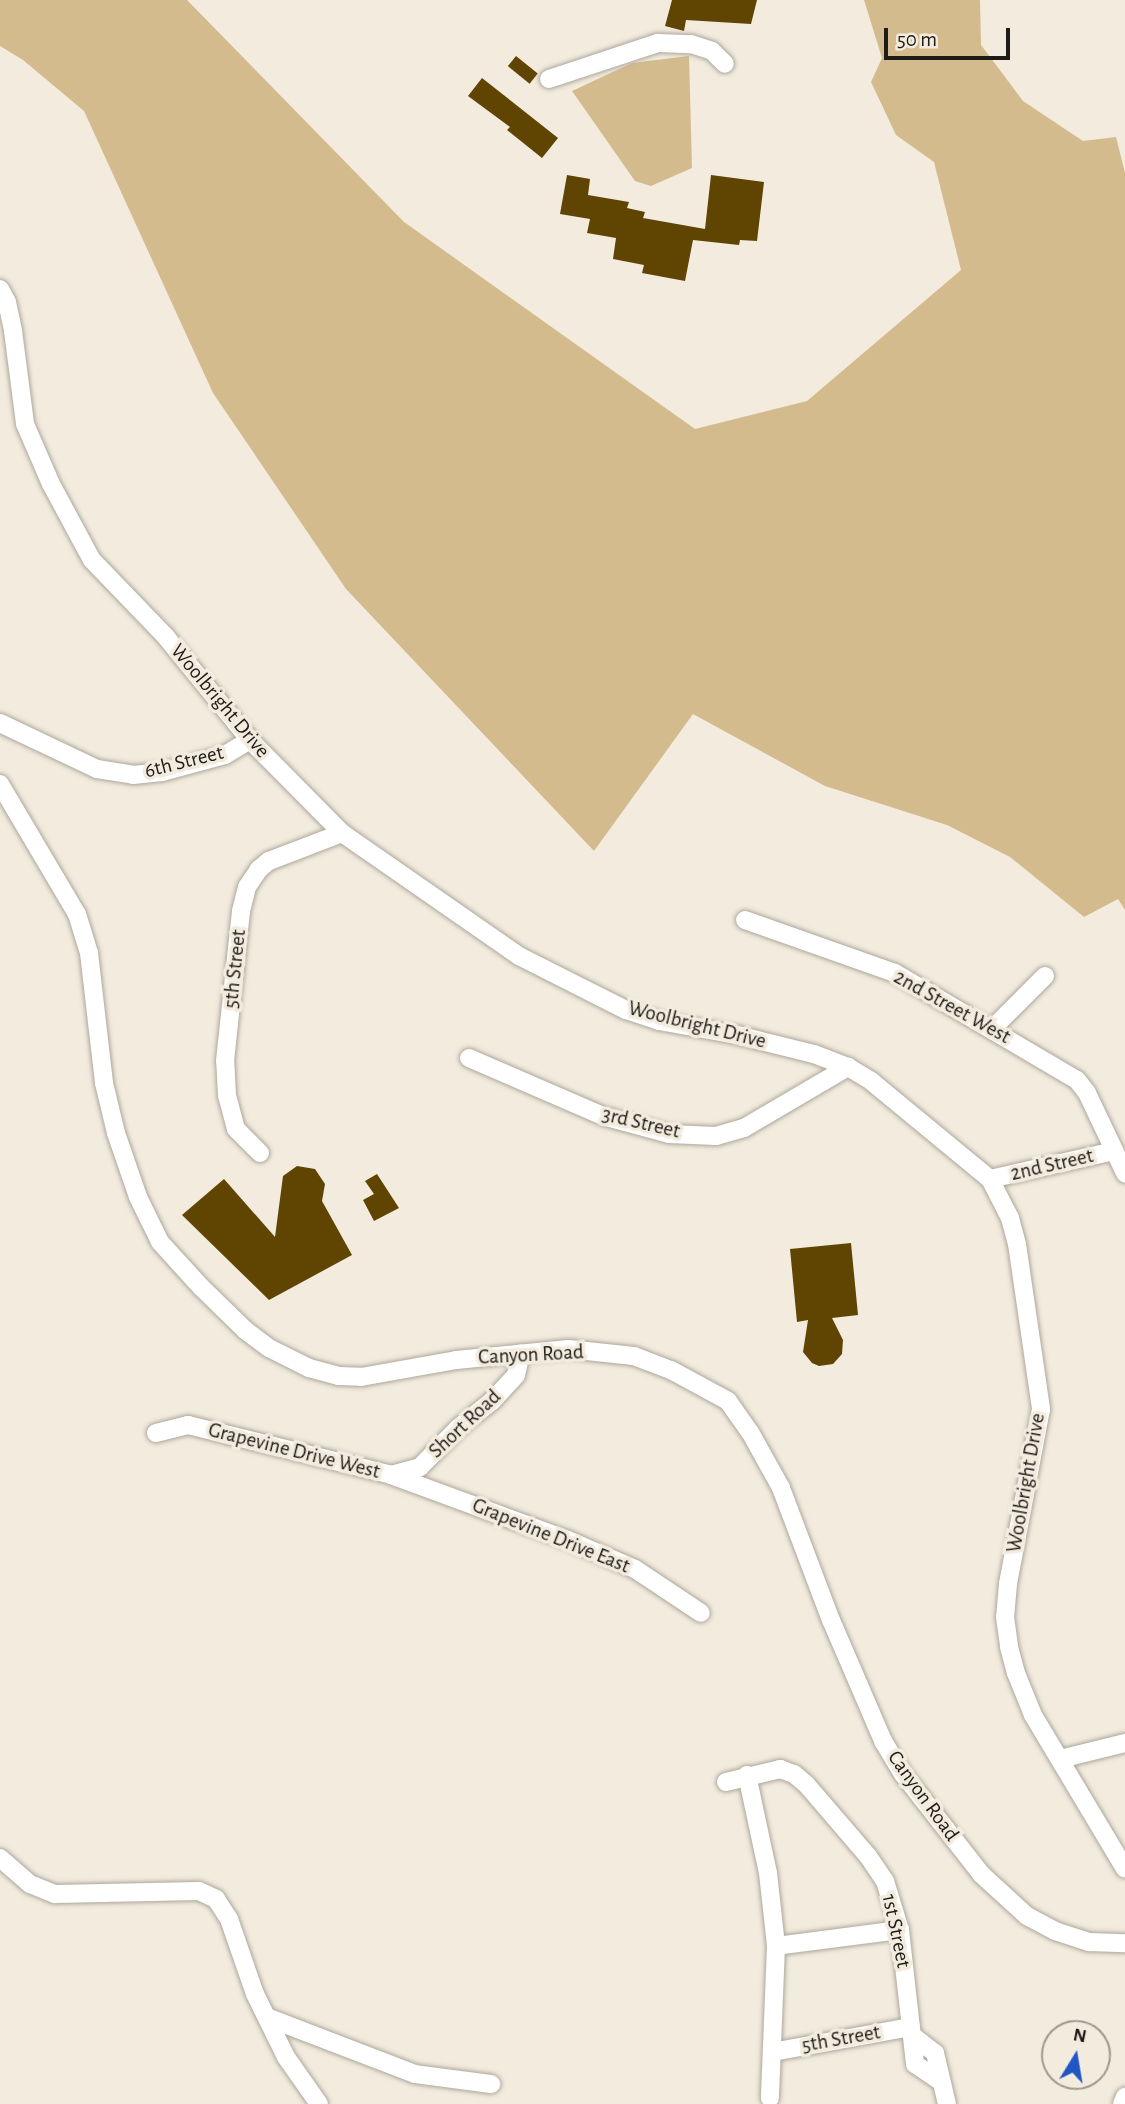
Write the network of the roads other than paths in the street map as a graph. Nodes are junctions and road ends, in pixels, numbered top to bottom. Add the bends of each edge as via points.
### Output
1 (725, 64) dead end
2 (549, 79) dead end
3 (0, 289) edge
4 (0, 723) edge
5 (250, 740) junction
6 (0, 785) edge
7 (342, 833) junction
8 (746, 920) dead end
9 (1045, 976) dead end
10 (992, 1028) junction
11 (469, 1058) dead end
12 (848, 1067) junction
13 (1114, 1152) junction
14 (260, 1153) dead end
15 (1125, 1172) edge
16 (990, 1179) junction
17 (521, 1354) junction
18 (156, 1433) dead end
19 (391, 1475) junction
20 (701, 1613) dead end
21 (1125, 1743) edge
22 (1060, 1759) junction
23 (747, 1775) junction
24 (726, 1782) dead end
25 (0, 1858) edge
26 (1125, 1869) edge
27 (900, 1930) junction
28 (1125, 1942) edge
29 (776, 1946) junction
30 (268, 2018) junction
31 (912, 2031) junction
32 (772, 2052) junction
33 (939, 2080) junction
34 (491, 2084) dead end
35 (1125, 2097) edge
36 (770, 2098) dead end
37 (319, 2104) edge
38 (947, 2104) edge
39 (1122, 2104) edge

1 - 2 street via 712,51 691,44 658,43
3 - 5 street, Woolbright Drive via 13,331 25,424 92,560 166,637
4 - 5 street, 6th Street via 96,769 133,775 225,755
5 - 7 street, Woolbright Drive
6 - 17 street, Canyon Road via 76,914 89,953 104,1083 116,1133 138,1197 160,1242 245,1330 309,1368 361,1377
7 - 12 street, Woolbright Drive via 519,956 626,1010 801,1051
7 - 14 street, 5th Street via 269,860 247,887 225,1060 227,1096 236,1129
8 - 10 street, 2nd Street West via 895,973
9 - 10 street
10 - 13 street, 2nd Street West via 1077,1080
11 - 12 street, 3rd Street via 603,1116 669,1134 716,1136 744,1128
12 - 16 street, Woolbright Drive
13 - 15 street, 2nd Street West
13 - 16 street, 2nd Street
16 - 22 street, Woolbright Drive via 1010,1218 1017,1244 1041,1409 1005,1617 1016,1673 1033,1715
17 - 19 street, Short Road via 516,1375 492,1401 420,1467
17 - 28 street, Canyon Road via 568,1349 634,1356 728,1401 780,1488 883,1741 903,1774 981,1874 1027,1916 1088,1941
18 - 19 street, Grapevine Drive West via 188,1425
19 - 20 street, Grapevine Drive East via 635,1569
21 - 22 street
22 - 26 street, Woolbright Drive
23 - 24 street
23 - 27 street, 1st Street via 780,1769 806,1784 885,1881
23 - 29 street via 768,1873
25 - 30 street via 30,1884 55,1894 199,1891 216,1899 229,1919
27 - 29 street
27 - 31 street, 1st Street
29 - 32 street
30 - 34 street via 415,2074
30 - 37 street via 286,2057
31 - 32 street, 5th Street
31 - 33 street via 934,2053
31 - 33 street, 1st Street via 915,2064
32 - 36 street
33 - 38 street
35 - 39 street

